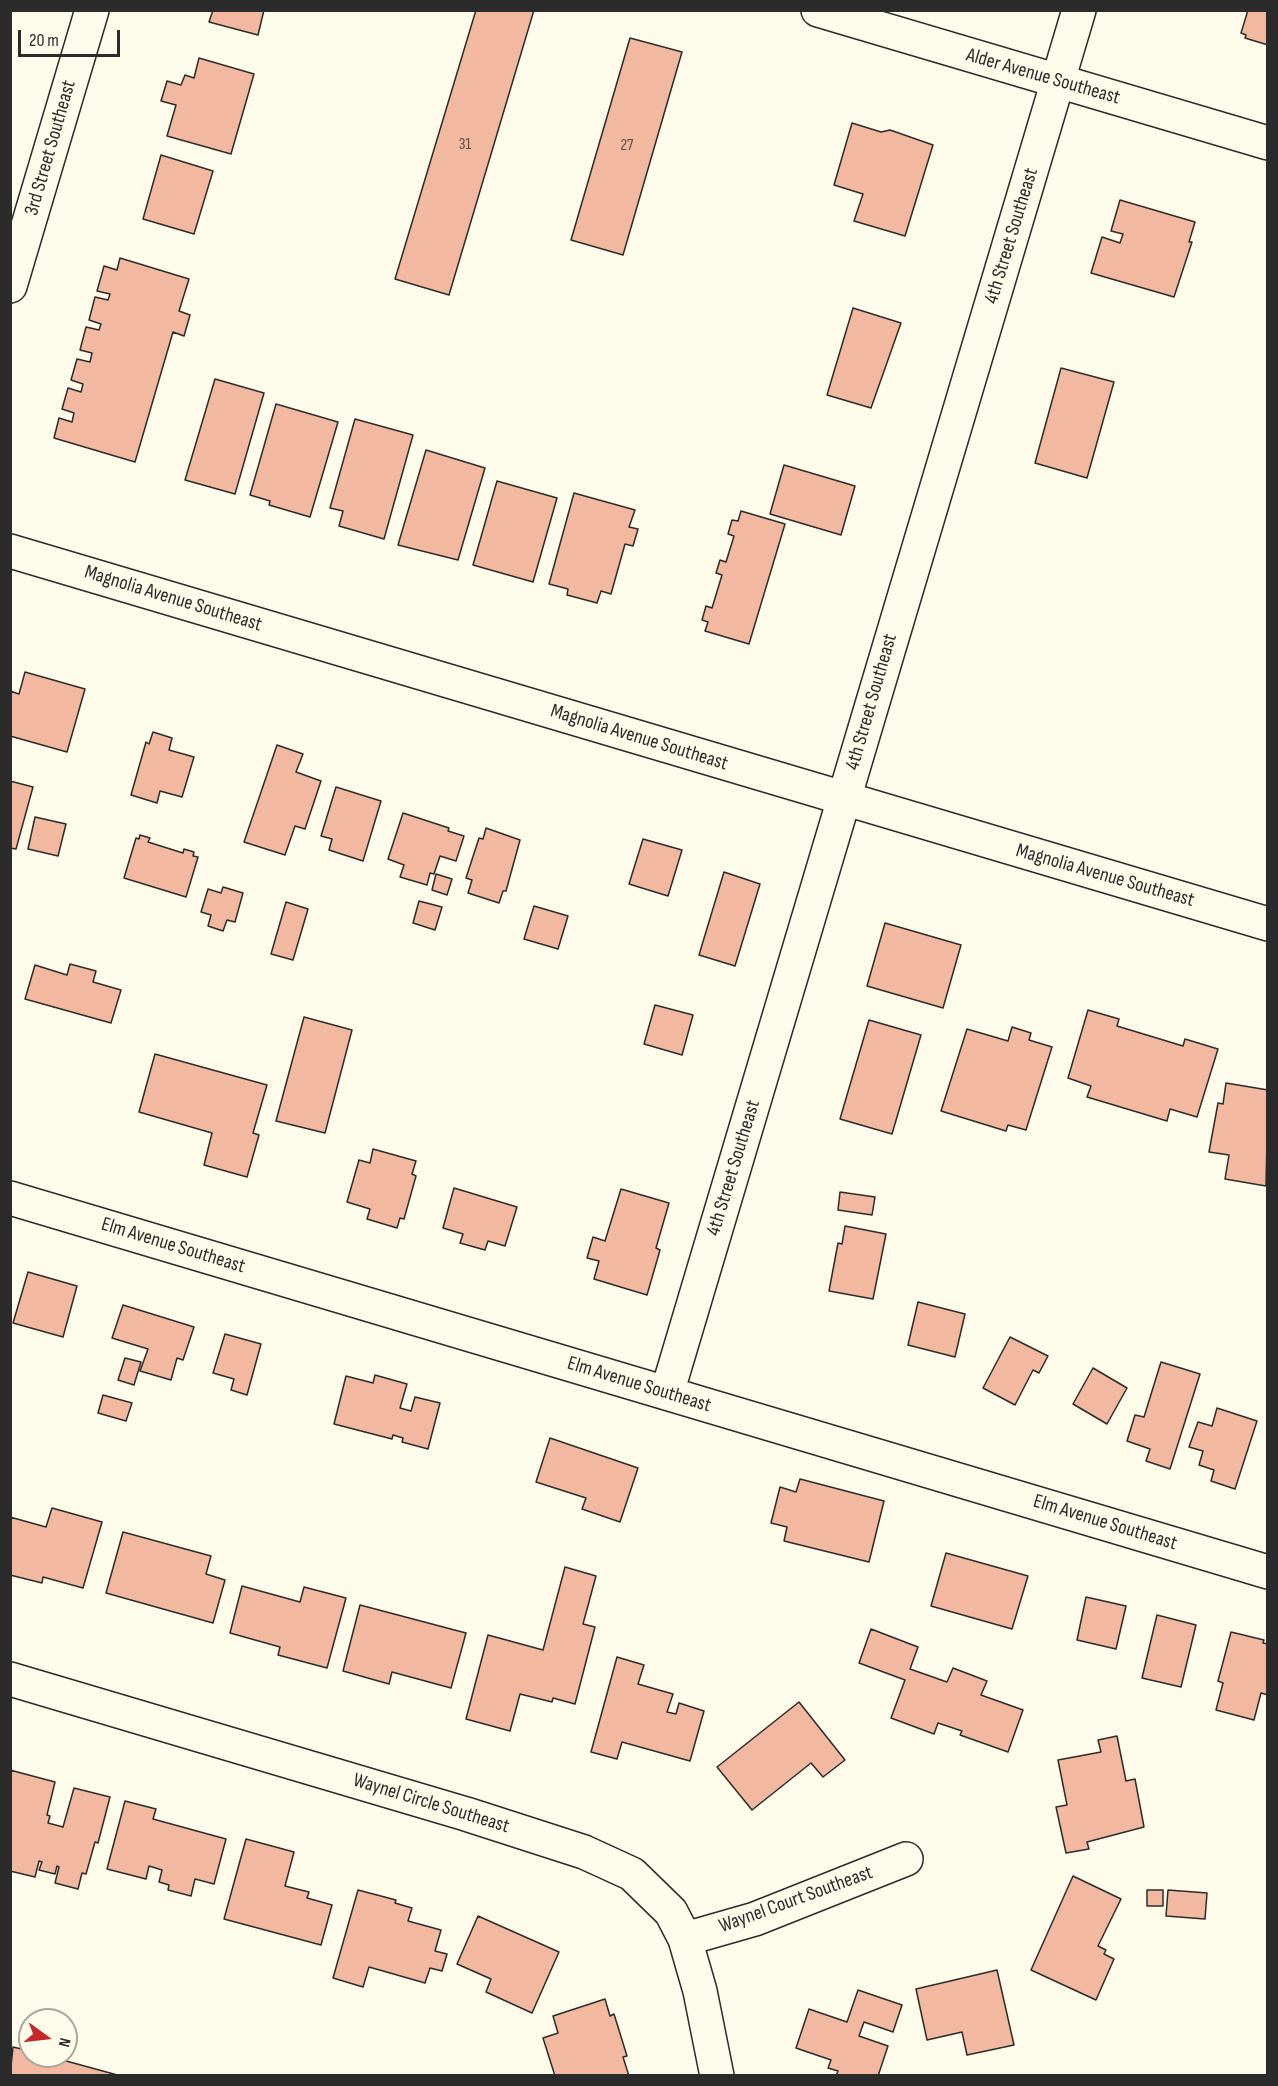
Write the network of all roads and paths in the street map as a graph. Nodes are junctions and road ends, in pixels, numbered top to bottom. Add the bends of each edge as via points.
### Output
1 (92, 10) edge
2 (818, 10) edge
3 (1079, 10) edge
4 (1058, 81) junction
5 (1268, 143) edge
6 (10, 286) edge
7 (10, 551) edge
8 (844, 799) junction
9 (1268, 924) edge
10 (10, 1198) edge
11 (667, 1394) junction
12 (1268, 1572) edge
13 (10, 1679) edge
14 (906, 1859) dead end
15 (685, 1939) junction
16 (717, 2076) edge

1 - 6 street, 3rd Street Southeast
2 - 4 street, Alder Avenue Southeast
3 - 4 street, 4th Street Southeast
4 - 5 street, Alder Avenue Southeast
4 - 8 street, 4th Street Southeast
7 - 8 street, Magnolia Avenue Southeast
8 - 9 street, Magnolia Avenue Southeast
8 - 11 street, 4th Street Southeast
10 - 11 street, Elm Avenue Southeast
11 - 12 street, Elm Avenue Southeast
13 - 15 street, Waynel Circle Southeast via 584,1852 632,1874 651,1890 672,1912
14 - 15 street, Waynel Court Southeast via 755,1919
15 - 16 street, Waynel Circle Southeast

